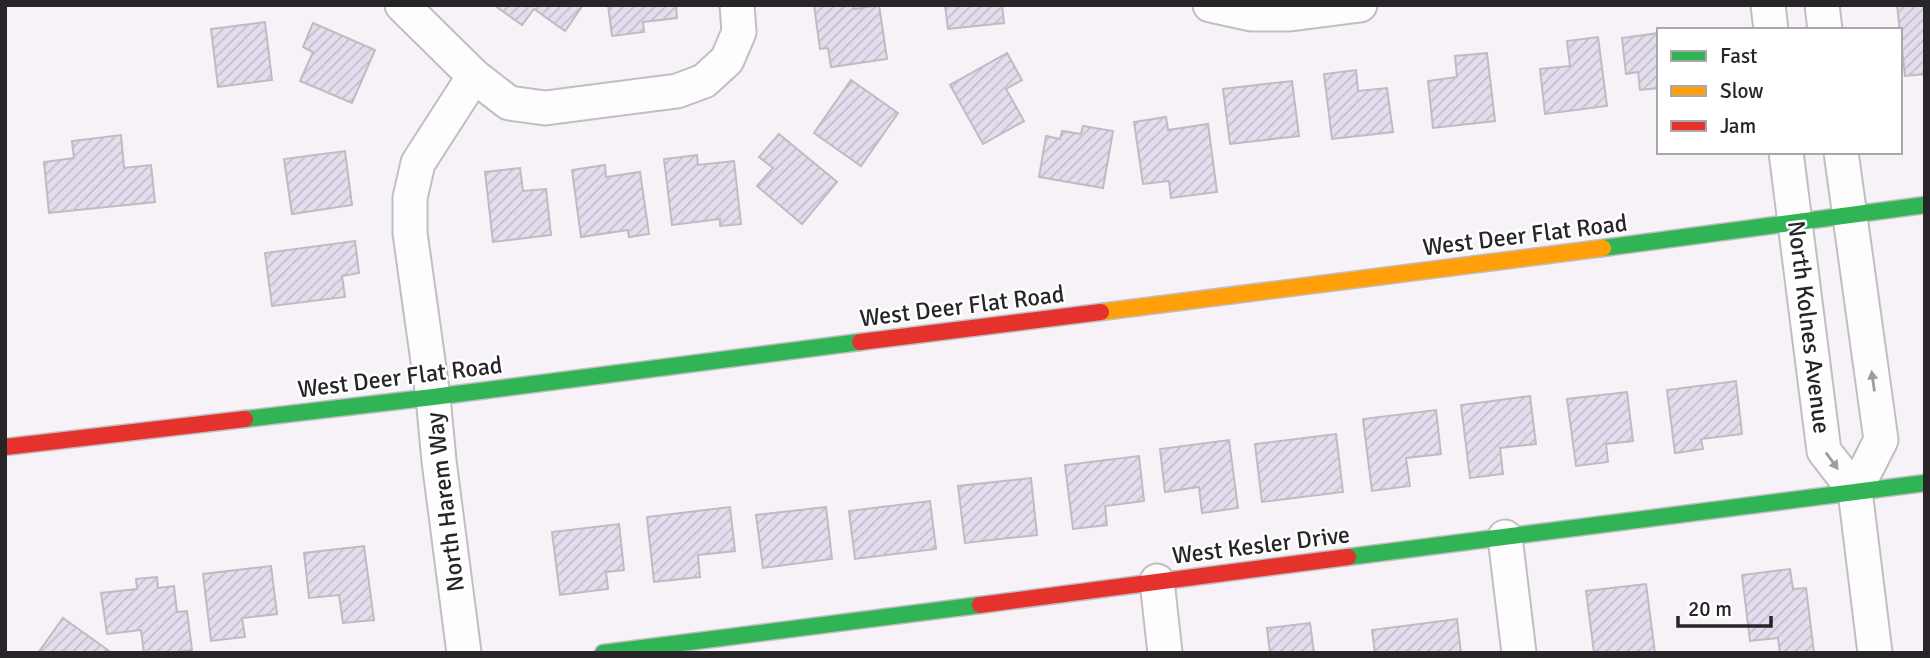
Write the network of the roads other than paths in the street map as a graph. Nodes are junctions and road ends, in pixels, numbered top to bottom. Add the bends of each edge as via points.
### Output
1 (402, 5) edge
2 (737, 5) edge
3 (1210, 5) edge
4 (1360, 5) edge
5 (1768, 5) edge
6 (1822, 5) edge
7 (1771, 28) edge
8 (1825, 28) edge
9 (474, 76) junction
10 (1786, 154) edge
11 (1841, 154) edge
12 (1925, 205) edge
13 (1850, 214) junction
14 (1795, 223) junction
15 (433, 397) junction
16 (5, 447) edge
17 (1925, 483) edge
18 (1854, 492) junction
19 (1505, 537) junction
20 (1157, 581) junction
21 (464, 653) edge
22 (604, 653) edge
23 (1165, 653) edge
24 (1519, 653) edge
25 (1875, 653) edge

1 - 9 street
2 - 9 street via 739,32 727,60 704,80 677,91 545,108 509,103
3 - 4 street via 1251,15
5 - 7 street
6 - 8 street
9 - 15 street, North Harem Way via 418,163 410,198 410,233
10 - 14 street, North Kolnes Avenue
11 - 13 street
12 - 13 main road, West Deer Flat Road
13 - 14 main road, West Deer Flat Road
18 -> 13 street via 1881,440
14 - 15 main road, West Deer Flat Road
14 -> 18 street, North Kolnes Avenue via 1824,451
15 - 16 main road, West Deer Flat Road
15 - 21 street, North Harem Way
17 - 18 main road, West Kesler Drive
18 - 19 main road, West Kesler Drive
18 - 25 street, North Kolnes Avenue
19 - 20 main road, West Kesler Drive
19 - 24 street
20 - 22 main road, West Kesler Drive
20 - 23 street

